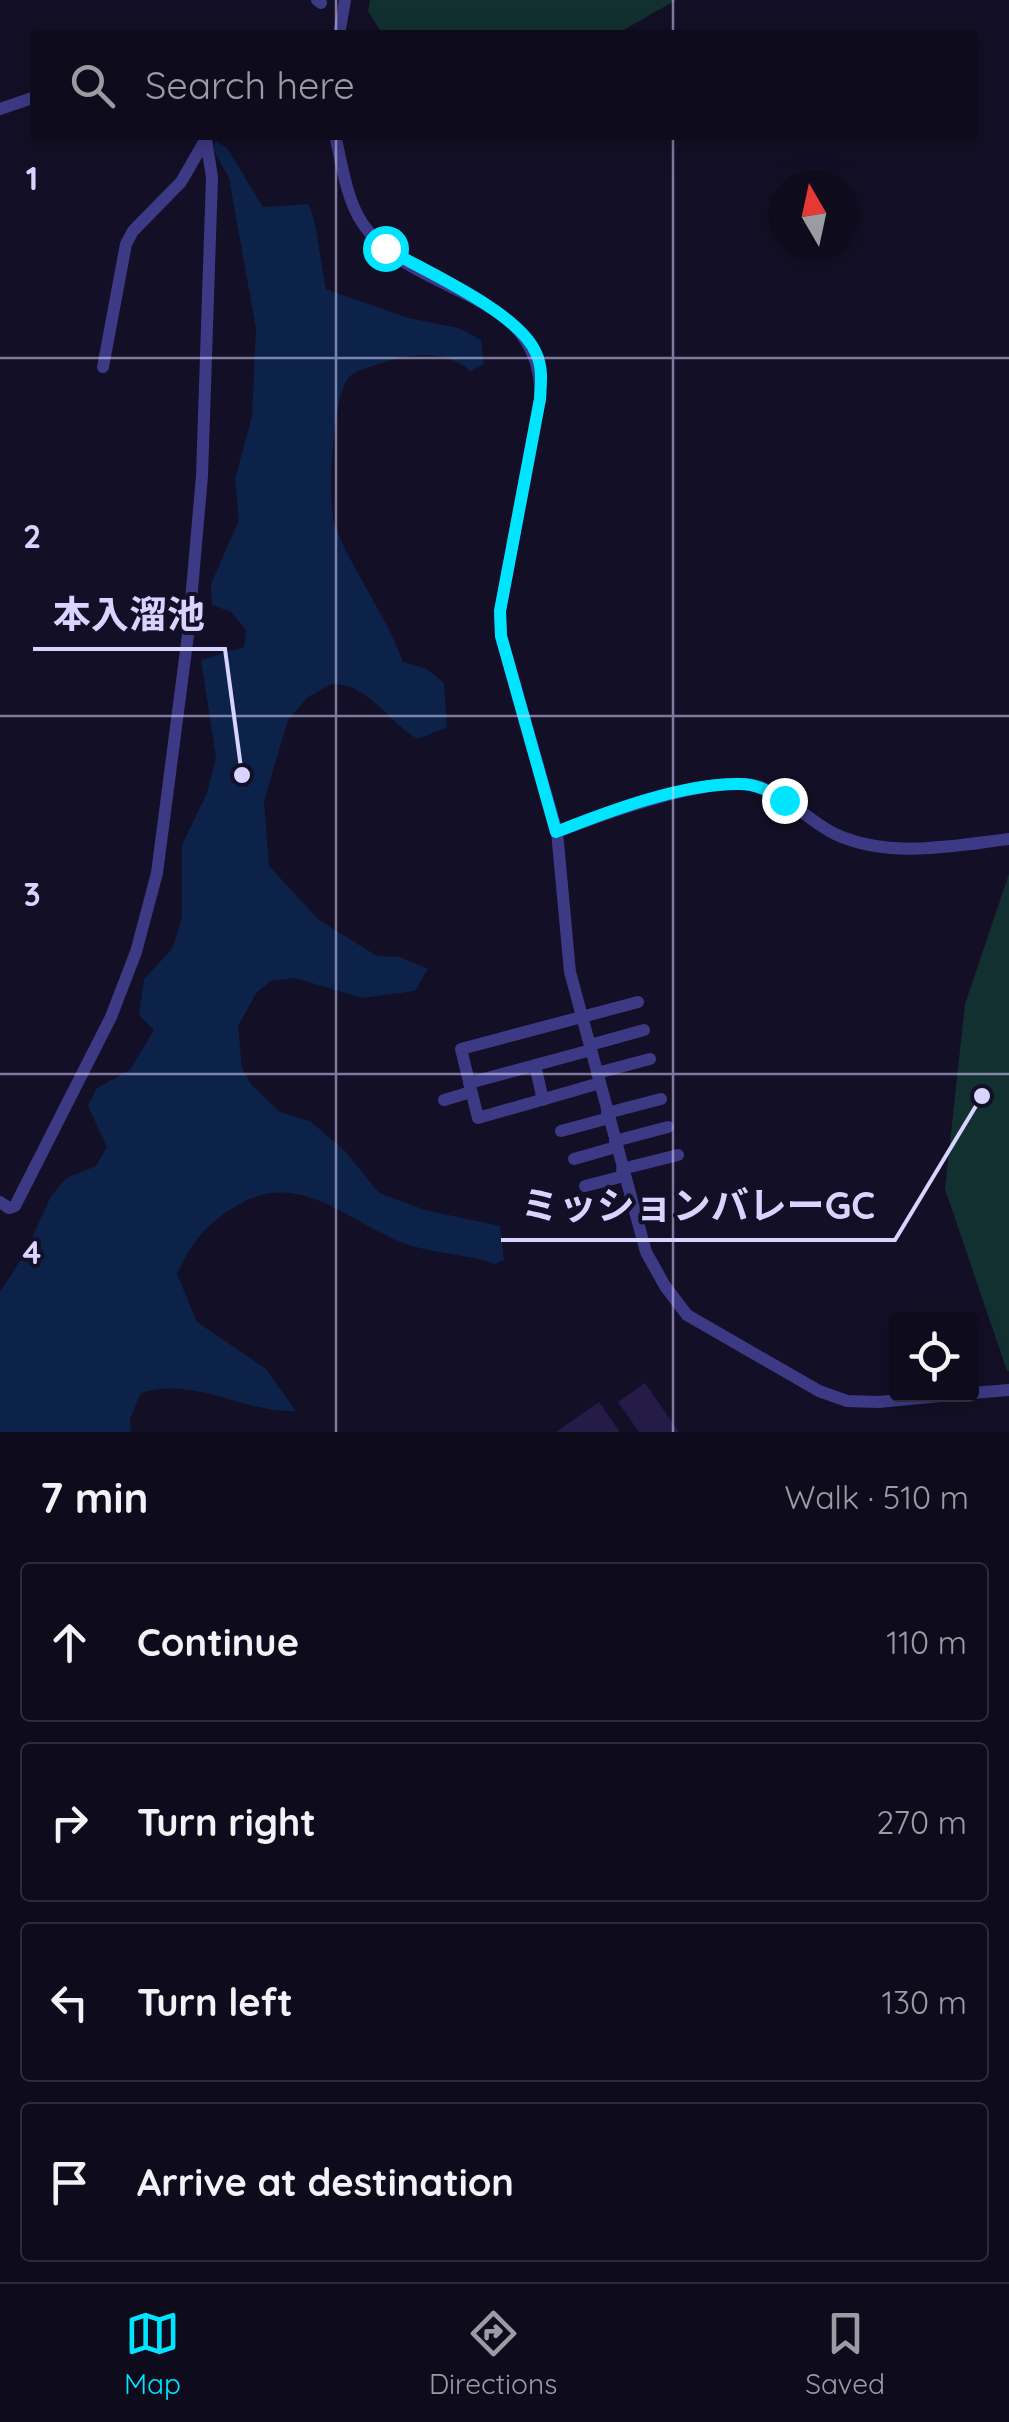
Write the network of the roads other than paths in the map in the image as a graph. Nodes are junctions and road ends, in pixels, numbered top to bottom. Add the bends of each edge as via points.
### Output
1 (345, 0) edge
2 (339, 30) edge
3 (30, 100) edge
4 (0, 109) edge
5 (205, 140) edge
6 (207, 140) edge
7 (336, 140) edge
8 (103, 367) dead end
9 (556, 832) junction
10 (1009, 840) edge
11 (638, 1002) dead end
12 (582, 1017) junction
13 (644, 1030) dead end
14 (590, 1047) junction
15 (650, 1060) dead end
16 (535, 1065) junction
17 (598, 1078) junction
18 (470, 1088) junction
19 (661, 1099) dead end
20 (444, 1100) dead end
21 (542, 1100) junction
22 (608, 1116) junction
23 (668, 1127) dead end
24 (561, 1131) dead end
25 (616, 1144) junction
26 (678, 1154) dead end
27 (574, 1158) dead end
28 (623, 1173) junction
29 (585, 1186) dead end
30 (0, 1202) edge
31 (1009, 1390) edge
32 (979, 1393) edge
33 (889, 1398) edge

1 - 2 street
3 - 4 street
5 - 8 street via 181,182 126,244
6 - 30 street via 212,177 202,476 157,873 112,1017 15,1206
7 - 9 street via 362,224 385,248 506,319 536,351 540,399 500,611 501,636
9 - 10 street via 659,798 739,784 758,786 835,834 881,848
9 - 12 street via 570,972
11 - 12 street
12 - 14 street
12 - 18 street via 461,1049
13 - 14 street
14 - 16 street
14 - 17 street
15 - 17 street
16 - 18 street
16 - 21 street
17 - 21 street
17 - 22 street
18 - 20 street
18 - 21 street via 478,1118
19 - 22 street
22 - 24 street
22 - 25 street
23 - 25 street
25 - 27 street
25 - 28 street
26 - 28 street
28 - 29 street
28 - 33 street via 646,1252 687,1315 820,1391 847,1401
31 - 32 street

